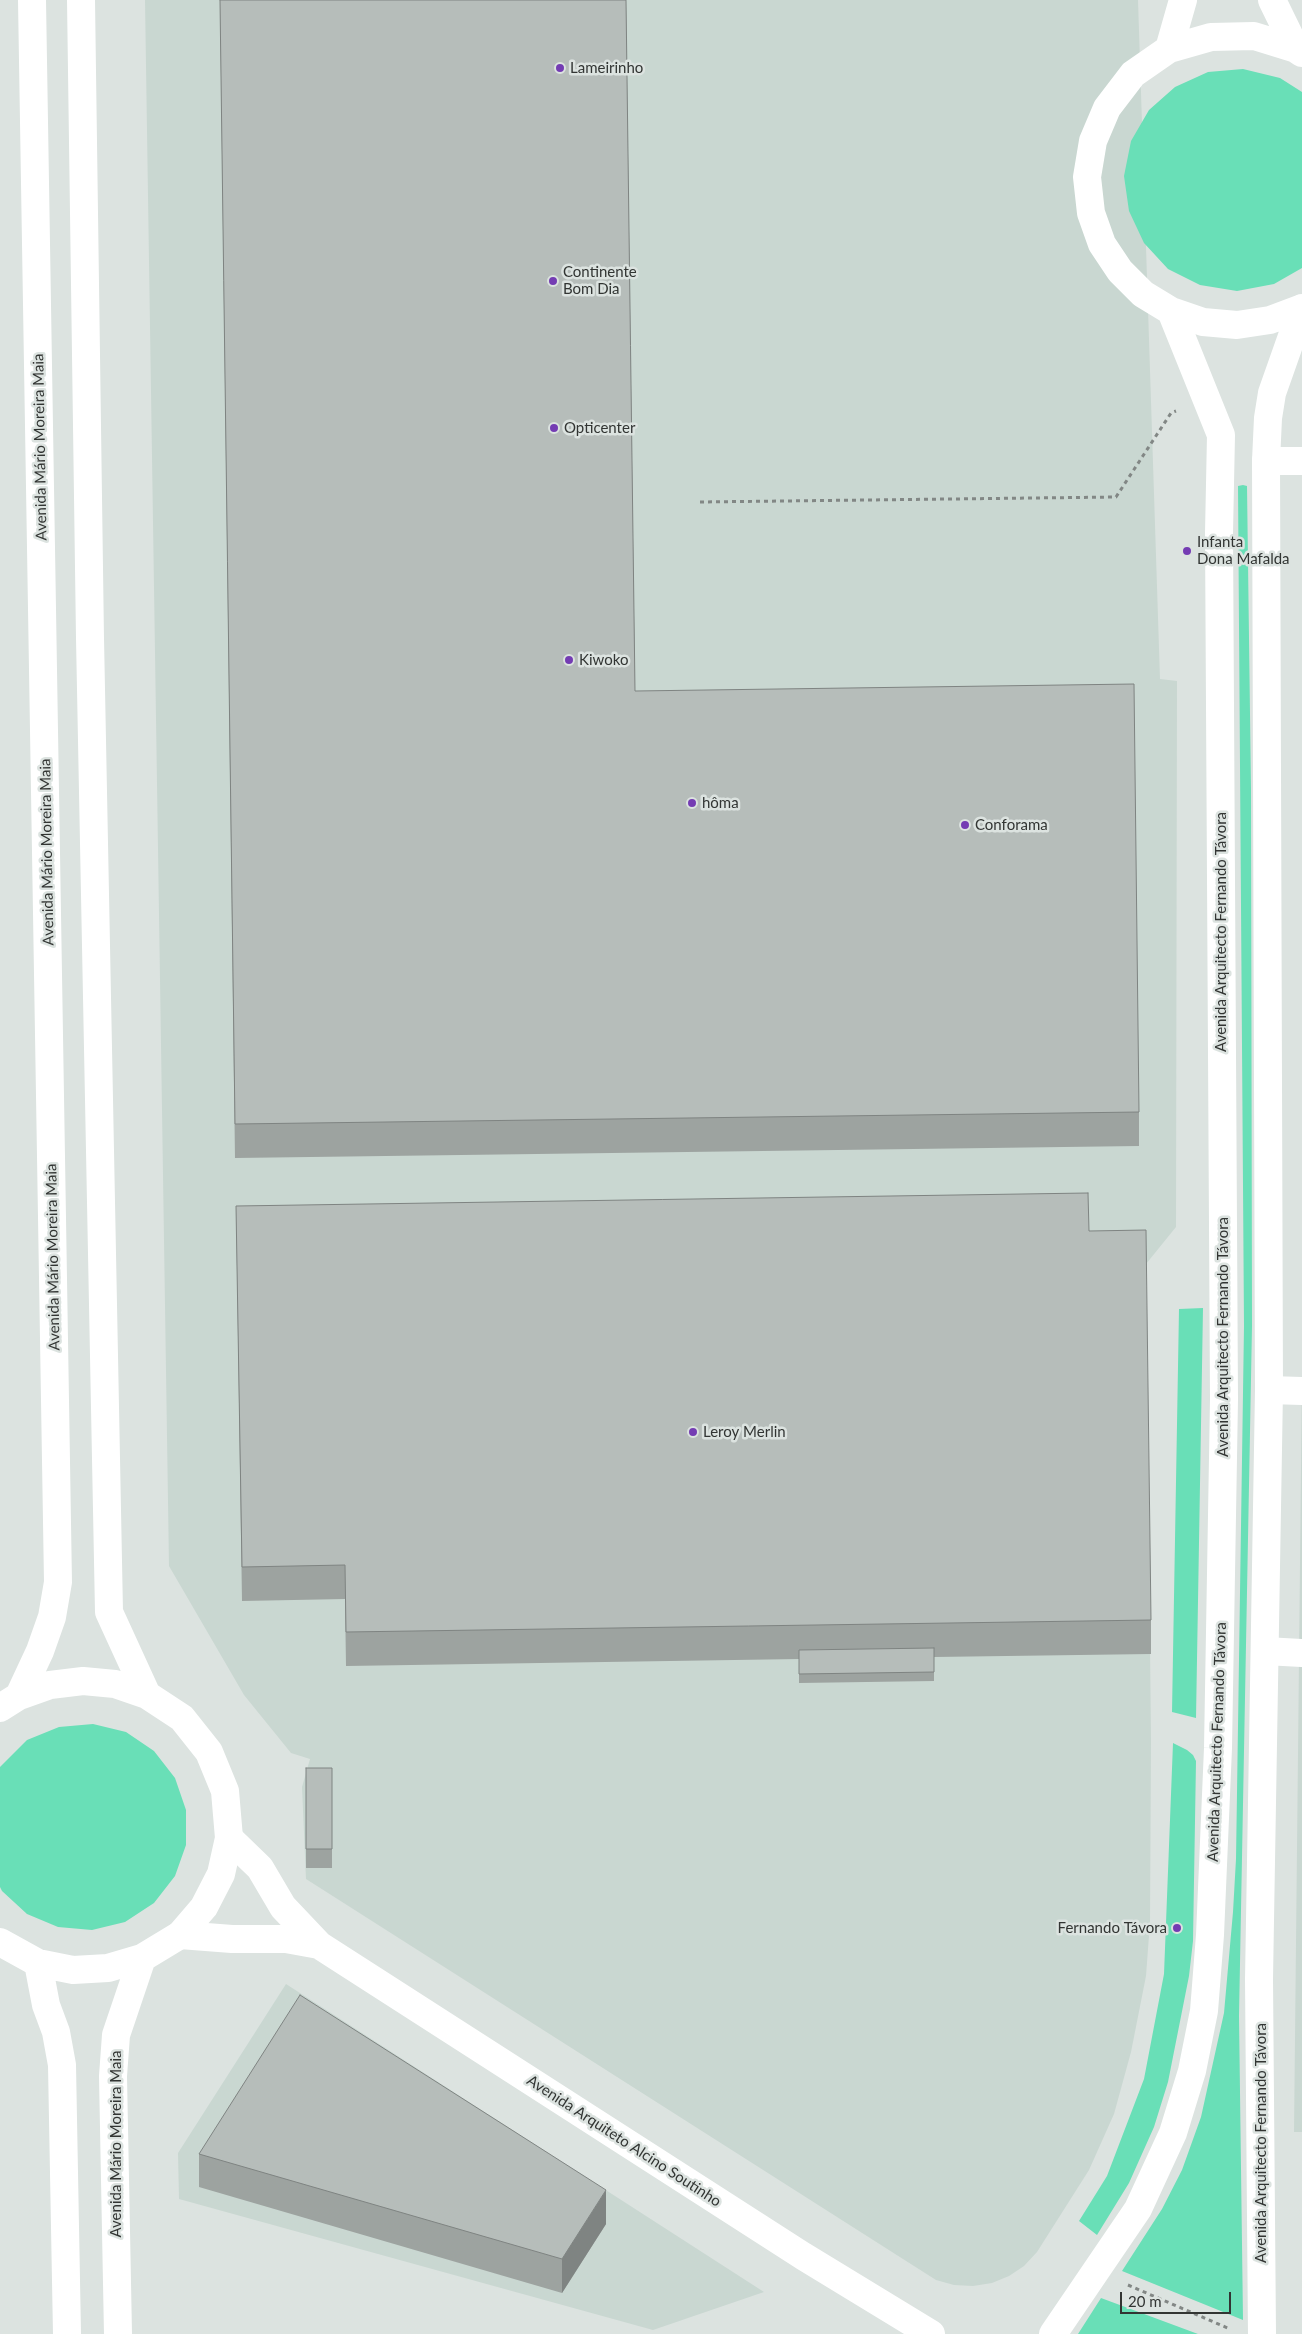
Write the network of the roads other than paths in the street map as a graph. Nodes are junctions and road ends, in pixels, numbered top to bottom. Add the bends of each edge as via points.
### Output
1 (32, 0) edge
2 (81, 0) edge
3 (1182, 0) edge
4 (1272, 0) edge
5 (1169, 49) junction
6 (1299, 51) edge
7 (1302, 308) edge
8 (1171, 312) junction
9 (1266, 461) junction
10 (1302, 461) edge
11 (1269, 1390) junction
12 (1302, 1391) edge
13 (1265, 1651) junction
14 (1302, 1653) edge
15 (147, 1695) junction
16 (9, 1702) edge
17 (229, 1838) junction
18 (180, 1935) junction
19 (0, 1942) edge
20 (318, 1945) junction
21 (142, 1958) junction
22 (38, 1963) junction
23 (1250, 2332) edge
24 (67, 2334) edge
25 (118, 2334) edge
26 (931, 2334) edge
27 (1053, 2334) edge

1 - 16 main road, Avenida Mário Moreira Maia via 58,1582 52,1617 40,1651
2 - 15 main road via 109,1612
3 - 5 main road
4 - 6 main road
5 - 6 main road via 1211,37 1254,36
5 - 8 main road via 1133,74 1107,108 1092,141 1087,177 1091,213 1102,244 1120,271 1143,294
7 - 8 main road via 1270,320 1236,325 1203,322
7 - 9 main road, Avenida Arquitecto Fernando Távora via 1272,393
8 - 27 main road, Avenida Arquitecto Fernando Távora via 1222,435 1219,533 1224,1399 1218,1748 1208,1954 1204,2011 1192,2071 1173,2133 1138,2209
9 - 10 main road
9 - 11 main road, Avenida Arquitecto Fernando Távora
11 - 12 main road
11 - 13 main road, Avenida Arquitecto Fernando Távora
13 - 14 main road
13 - 23 main road, Avenida Arquitecto Fernando Távora
15 - 16 main road via 115,1684 83,1680 50,1685
15 - 17 main road via 182,1718 209,1752 225,1791
17 - 18 main road via 221,1874 204,1907
17 - 20 main road, Avenida Arquiteto Alcino Soutinho via 260,1868 283,1907
18 - 20 main road, Avenida Arquiteto Alcino Soutinho via 286,1939
18 - 21 main road
19 - 22 main road
20 - 26 main road, Avenida Arquiteto Alcino Soutinho via 803,2256
21 - 22 main road via 108,1968 73,1970
21 - 25 main road, Avenida Mário Moreira Maia via 116,2035 113,2076
22 - 24 main road via 62,2065

